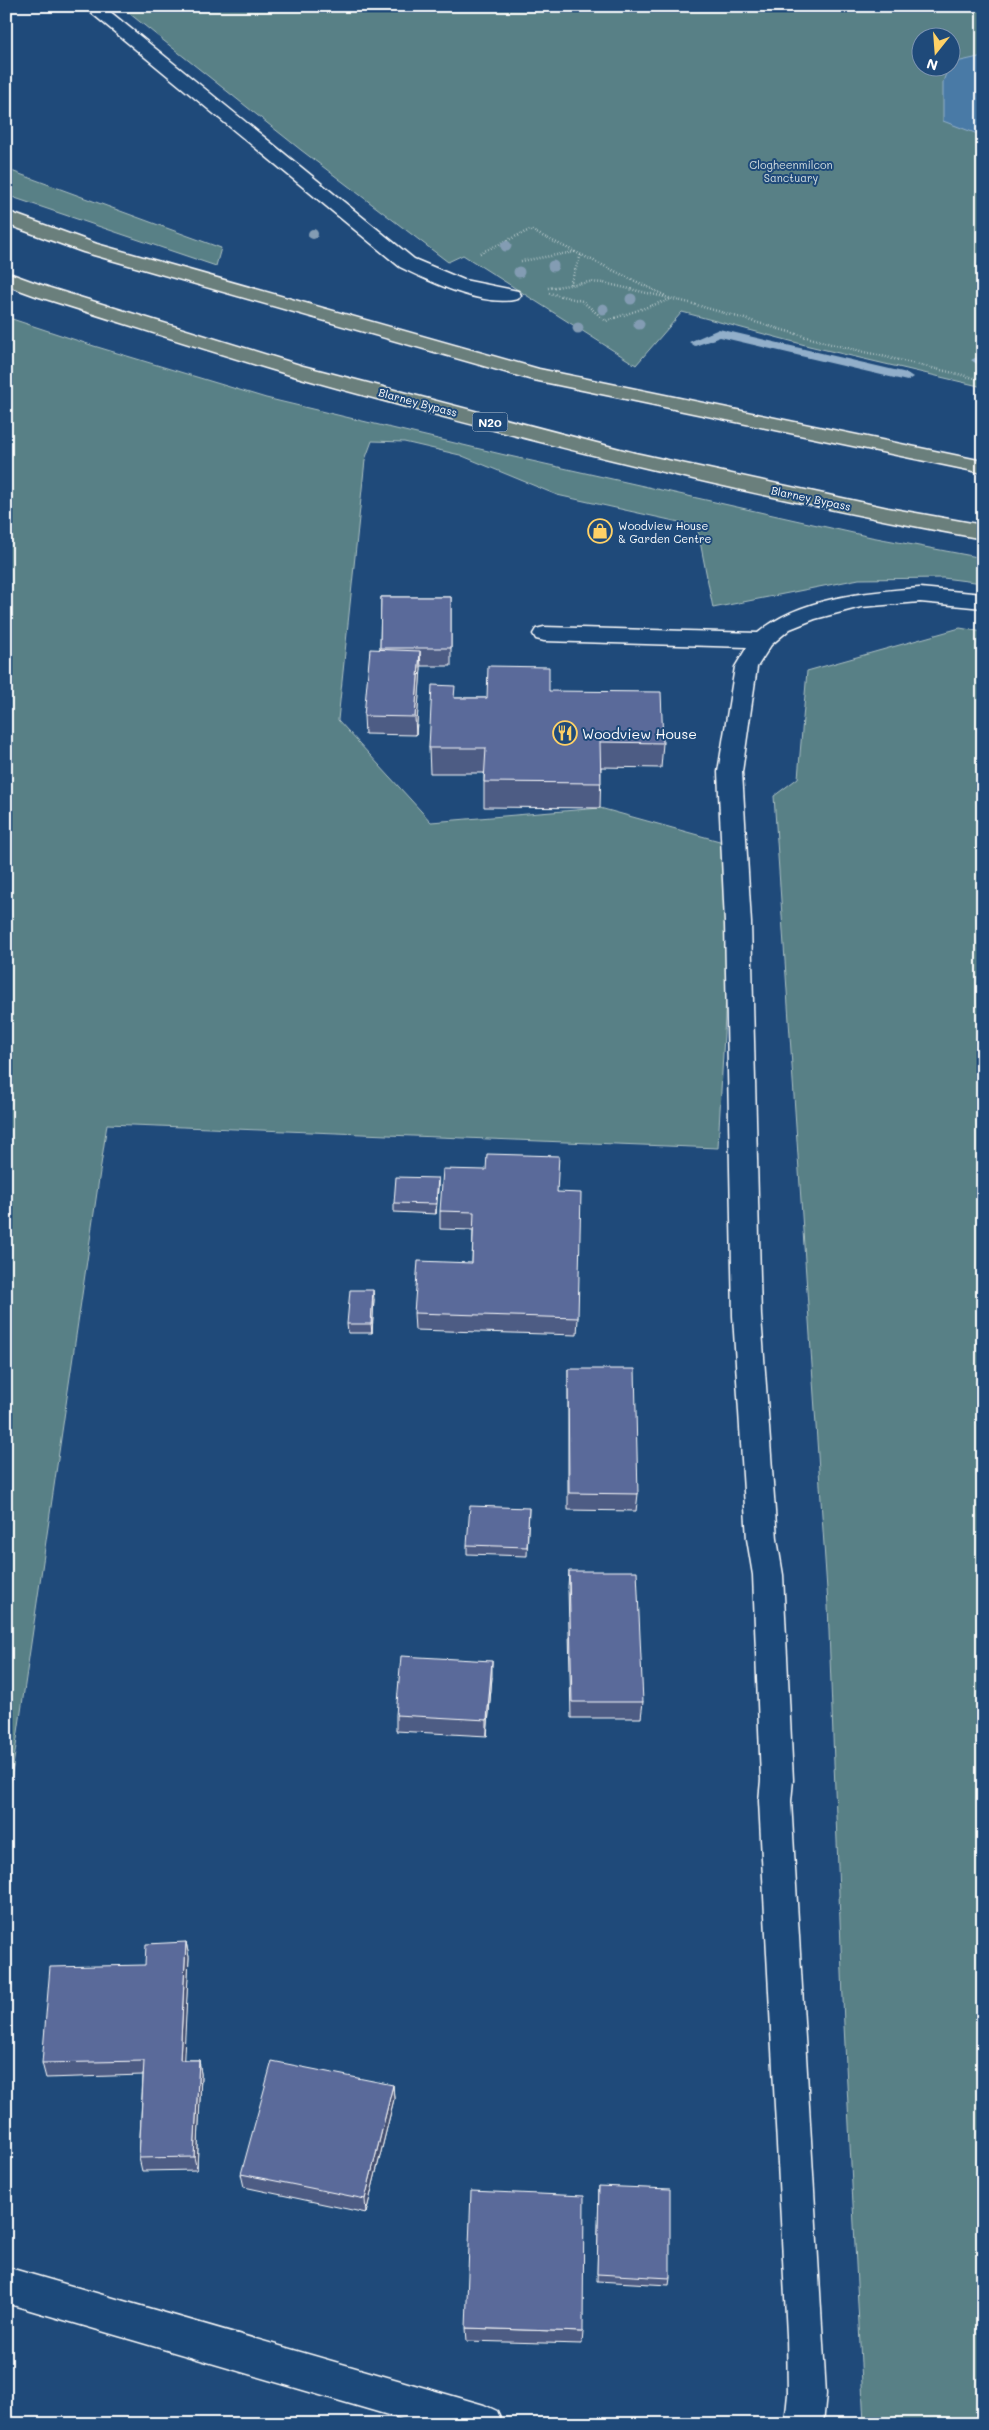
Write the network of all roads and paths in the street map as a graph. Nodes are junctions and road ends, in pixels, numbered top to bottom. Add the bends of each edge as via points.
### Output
1 (92, 6) edge
2 (6, 217) edge
3 (582, 255) junction
4 (432, 274) junction
5 (6, 278) edge
6 (569, 284) junction
7 (537, 290) junction
8 (510, 296) joint
9 (671, 298) junction
10 (983, 380) edge
11 (983, 467) edge
12 (983, 532) edge
13 (983, 601) edge
14 (544, 634) dead end
15 (763, 640) junction
16 (6, 2285) edge
17 (484, 2424) edge
18 (804, 2424) edge

1 - 4 street via 407,263
2 - 11 highway via 90,248 536,375
3 - 4 path via 530,230
3 - 6 path
3 - 9 path
4 - 8 street via 458,287 483,294
5 - 12 highway, Blarney Bypass / N20 via 296,370 622,457 888,515
6 - 7 path
6 - 9 path via 604,282
7 - 8 path
7 - 9 path via 582,301 606,321
9 - 10 path via 831,344
13 - 15 street via 920,595 861,600 782,624
14 - 15 street
15 - 18 street via 746,666 730,772 738,923 747,1316 762,1539 768,1575 776,1800 805,2335 807,2394
16 - 17 street

